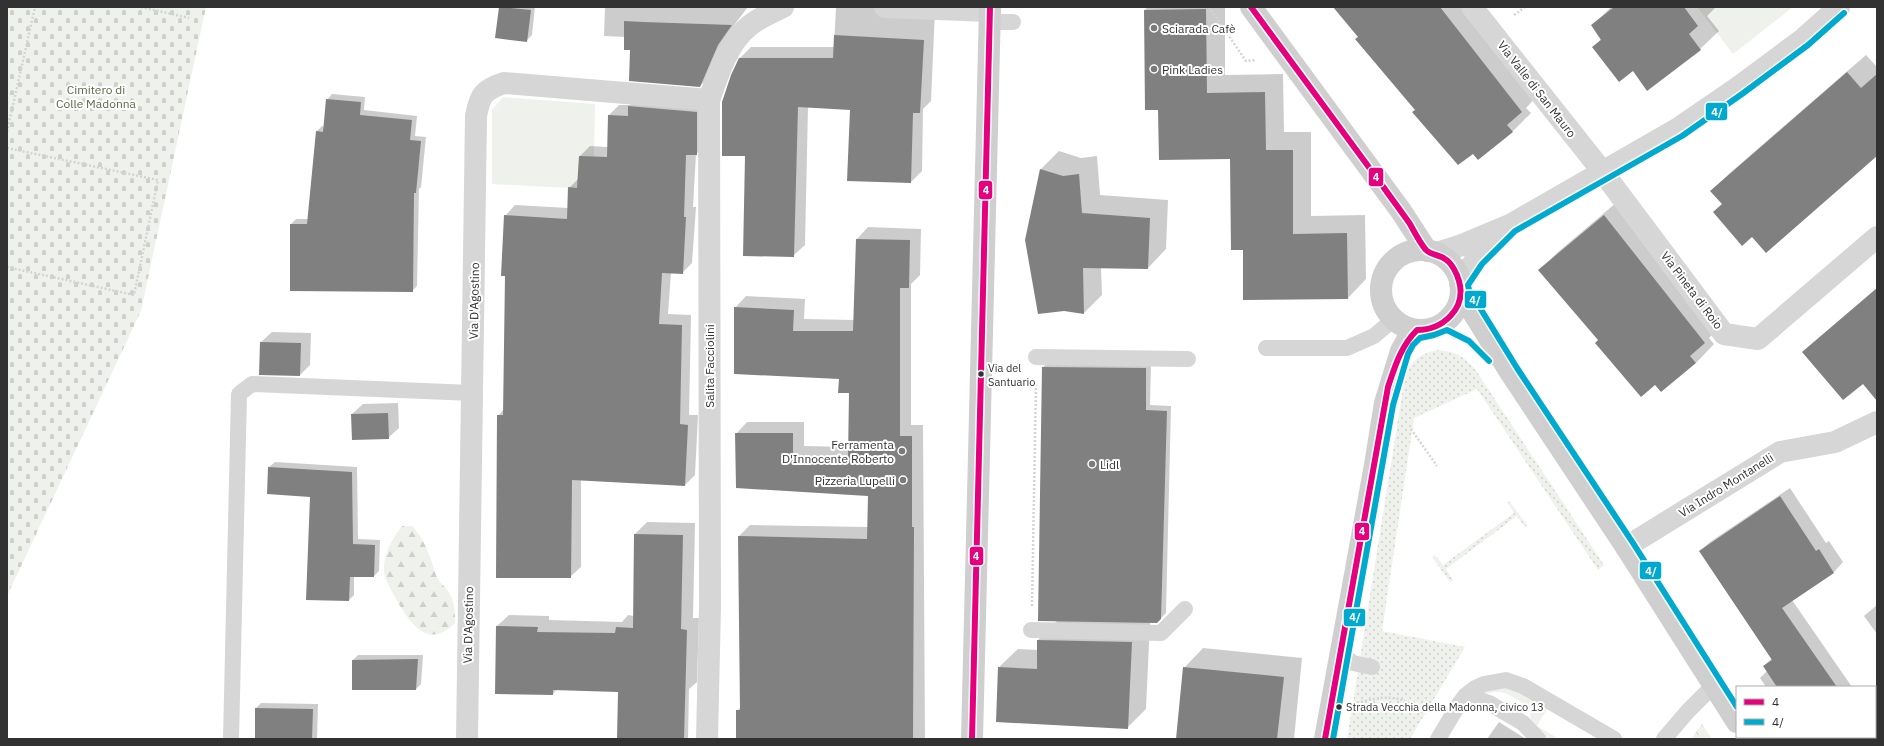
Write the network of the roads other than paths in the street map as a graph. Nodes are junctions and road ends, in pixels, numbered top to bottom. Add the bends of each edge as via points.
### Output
1 (885, 7) edge
2 (1251, 7) edge
3 (1472, 7) edge
4 (1839, 7) edge
5 (769, 9) edge
6 (990, 13) edge
7 (1013, 22) dead end
8 (709, 100) junction
9 (1602, 171) junction
10 (1510, 225) junction
11 (1877, 237) edge
12 (1432, 252) junction
13 (1460, 288) junction
14 (1394, 320) junction
15 (1446, 321) junction
16 (1416, 330) junction
17 (1266, 348) dead end
18 (1036, 357) road end
19 (1188, 359) dead end
20 (1510, 372) junction
21 (472, 393) junction
22 (1877, 422) edge
23 (1626, 547) junction
24 (1185, 609) dead end
25 (1031, 630) road end
26 (1340, 654) junction
27 (1372, 667) dead end
28 (1714, 686) junction
29 (1466, 696) junction
30 (1736, 720) edge
31 (231, 739) edge
32 (467, 739) edge
33 (707, 739) edge
34 (972, 739) edge
35 (1325, 739) edge
36 (1438, 739) edge
37 (1538, 739) edge
38 (1614, 739) edge
39 (1664, 739) edge

1 - 6 street
2 - 12 street
3 - 9 street, Via Valle di San Mauro
4 - 9 street via 1802,39 1737,88 1677,129
5 - 8 street, Salita Facciolini via 737,38 721,67
6 - 7 lane
6 - 34 street
8 - 21 street, Via D'Agostino via 504,82 492,87 479,99 476,116
8 - 33 street, Salita Facciolini via 710,606
9 - 10 street
9 - 11 street, Via Pineta di Roio via 1724,334 1758,339
10 - 12 street via 1462,245
10 - 13 street via 1476,259
12 - 13 street via 1446,258 1452,265
12 - 14 street via 1415,250 1402,255 1392,262 1385,273 1382,298
13 - 15 street via 1458,304
13 - 20 street
14 - 16 street via 1400,325
14 - 17 lane via 1374,336 1347,348
15 - 16 street via 1427,330
15 - 20 street via 1462,325 1471,332
16 - 26 street via 1401,351 1387,392
18 - 19 lane
20 - 23 street
21 - 31 lane via 252,384 239,394
21 - 32 street, Via D'Agostino
22 - 23 street, Via Indro Montanelli via 1835,442 1780,452
23 - 28 street
24 - 25 lane via 1162,633
26 - 27 lane via 1354,662
26 - 35 street
28 - 30 street
28 - 39 lane
29 - 36 lane
29 - 37 lane via 1489,703 1523,723
29 - 38 lane via 1475,688 1492,682 1513,681

